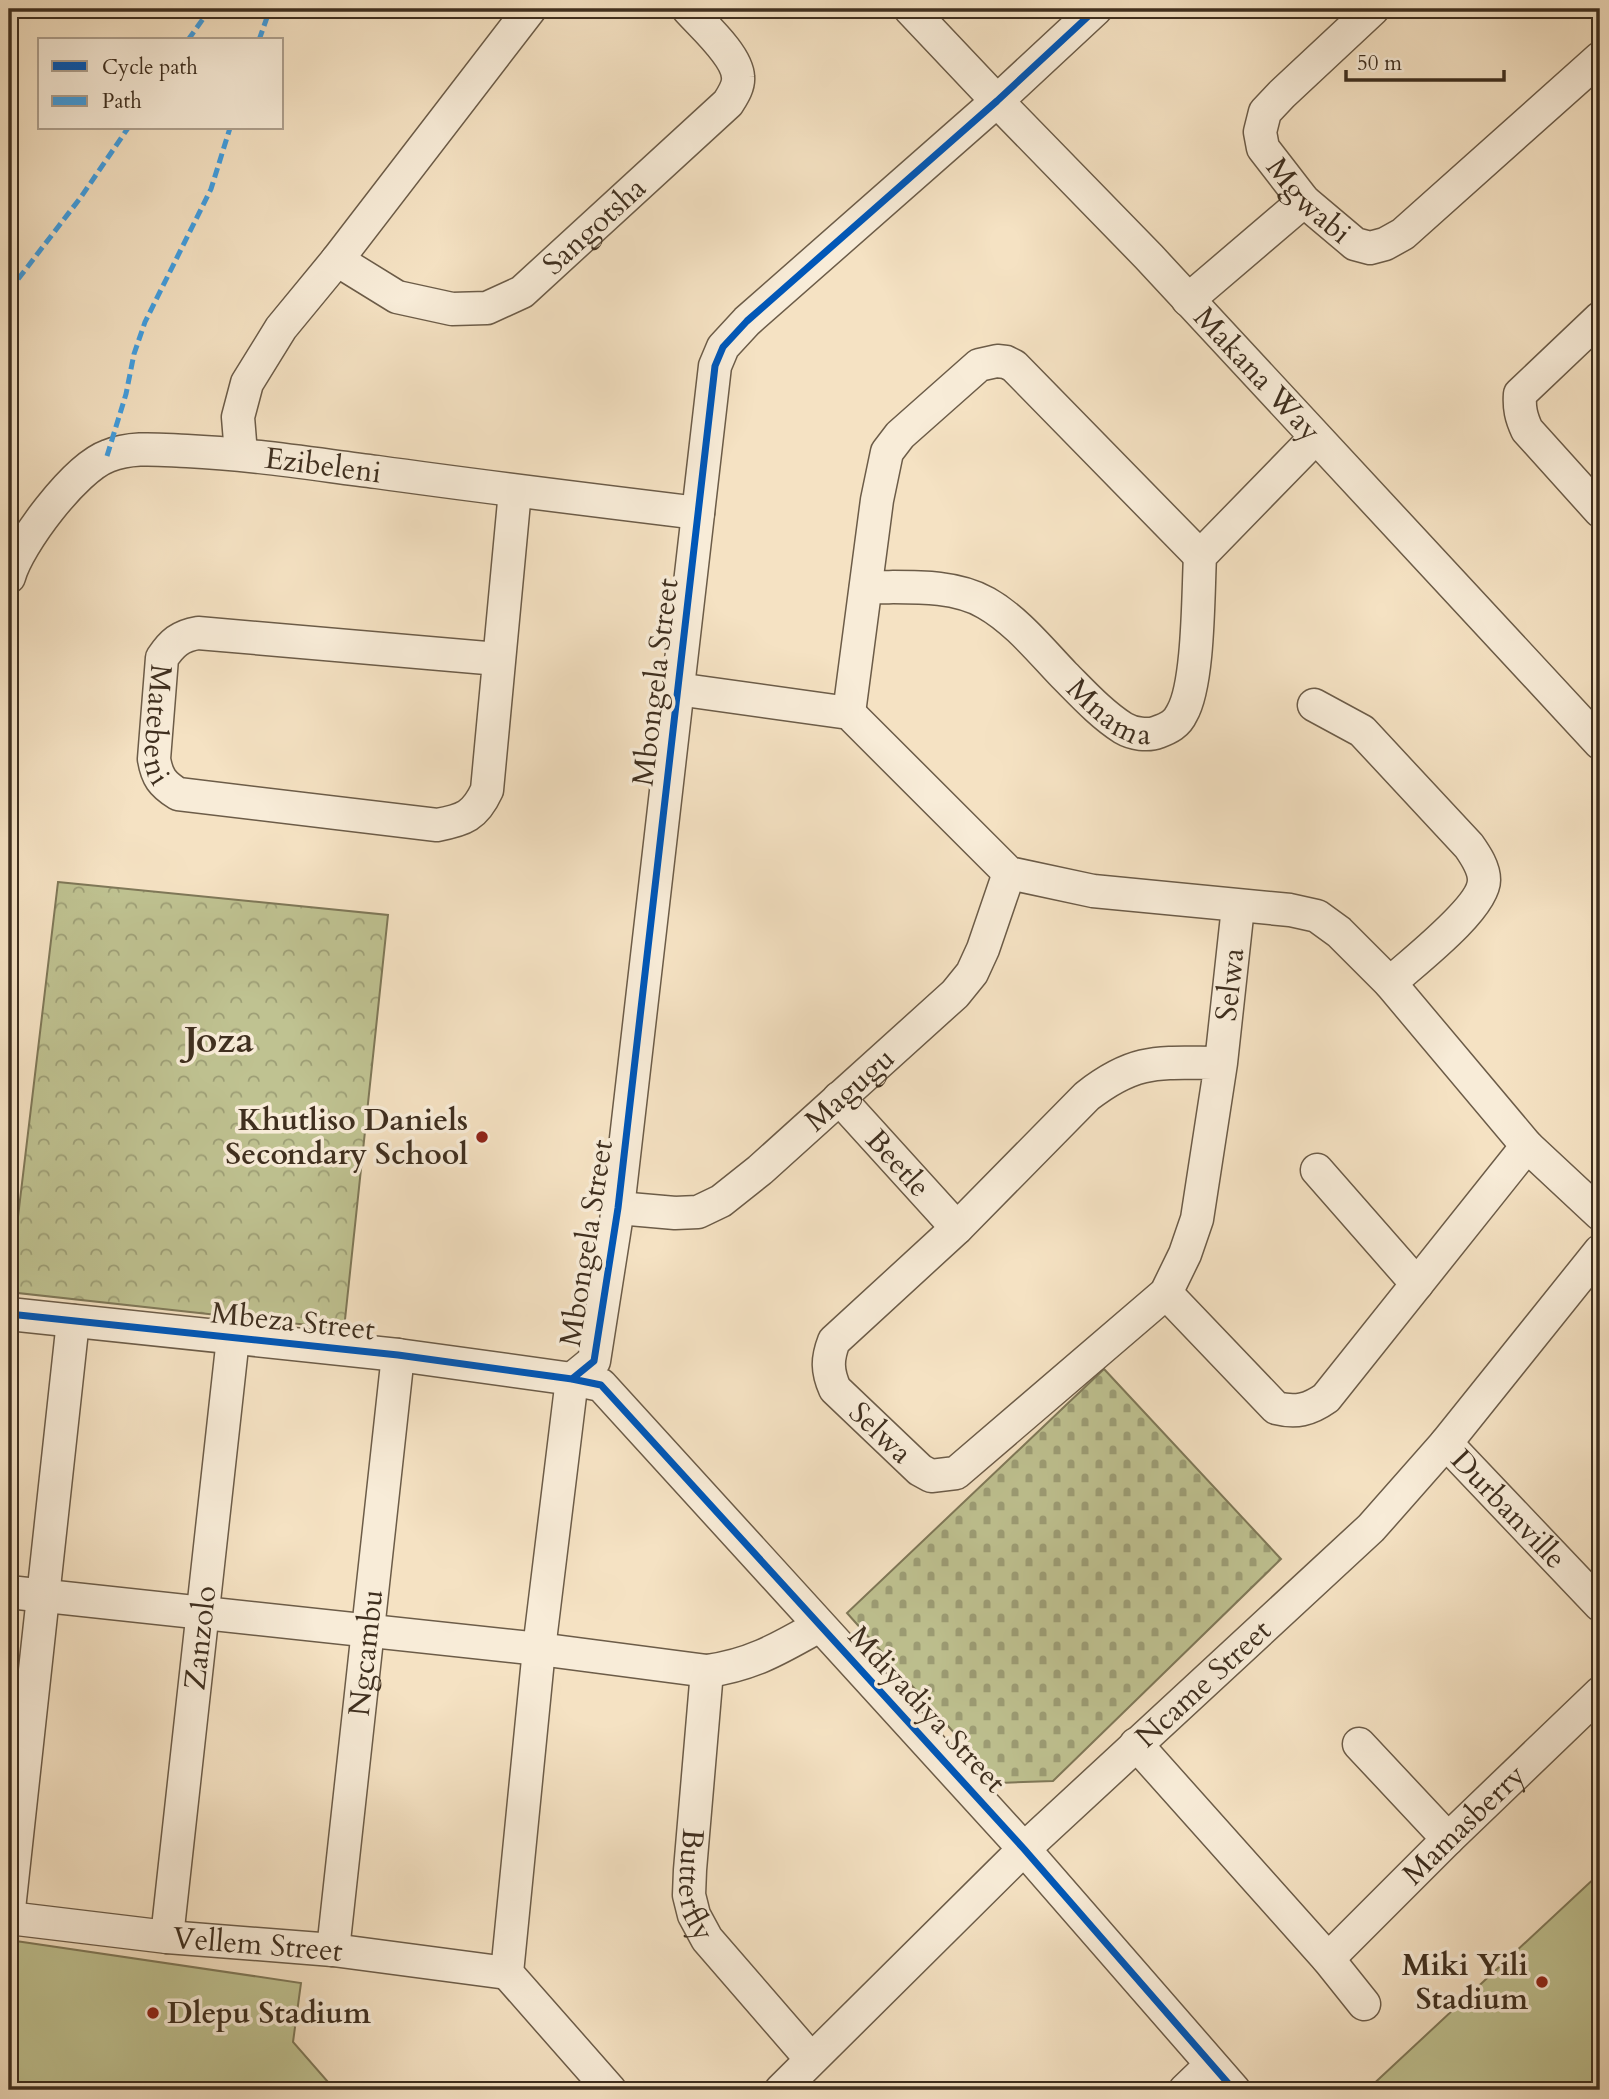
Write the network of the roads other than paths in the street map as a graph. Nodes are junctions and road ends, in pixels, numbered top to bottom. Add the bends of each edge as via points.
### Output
1 (530, 9) edge
2 (688, 9) edge
3 (911, 9) edge
4 (1096, 9) edge
5 (1373, 9) edge
6 (1600, 58) edge
7 (997, 102) junction
8 (1304, 201) junction
9 (337, 260) junction
10 (1188, 300) junction
11 (1600, 318) edge
12 (1315, 438) junction
13 (240, 454) junction
14 (515, 491) junction
15 (1600, 511) edge
16 (698, 513) junction
17 (19, 541) edge
18 (1200, 556) junction
19 (9, 577) edge
20 (866, 587) junction
21 (498, 659) junction
22 (677, 689) junction
23 (1314, 705) dead end
24 (849, 713) junction
25 (1600, 743) edge
26 (1009, 873) junction
27 (1238, 907) junction
28 (1390, 983) junction
29 (1221, 1063) junction
30 (839, 1098) junction
31 (1527, 1146) junction
32 (1317, 1170) dead end
33 (618, 1208) junction
34 (1600, 1214) edge
35 (957, 1228) junction
36 (1600, 1251) edge
37 (1417, 1284) junction
38 (1166, 1293) junction
39 (9, 1314) edge
40 (73, 1321) junction
41 (233, 1338) junction
42 (398, 1355) junction
43 (572, 1378) junction
44 (1446, 1443) junction
45 (9, 1592) edge
46 (42, 1595) junction
47 (1600, 1605) edge
48 (202, 1614) junction
49 (819, 1626) junction
50 (368, 1631) junction
51 (538, 1649) junction
52 (706, 1671) junction
53 (1600, 1693) edge
54 (1136, 1744) junction
55 (1359, 1744) dead end
56 (1448, 1839) junction
57 (1024, 1849) junction
58 (9, 1909) edge
59 (9, 1918) edge
60 (167, 1937) junction
61 (333, 1950) junction
62 (1328, 1959) junction
63 (507, 1973) junction
64 (1364, 2004) dead end
65 (811, 2059) junction
66 (1211, 2065) junction
67 (610, 2090) edge
68 (781, 2090) edge
69 (1185, 2090) edge
70 (1234, 2090) edge

1 - 9 street
2 - 9 street, Sangotsha via 731,57 738,76 736,91 522,292 487,308 452,309 397,297
3 - 7 street, Makana Way
4 - 7 street, Mbongela Street
5 - 8 street, Mgwabi via 1265,112 1263,148
6 - 8 street, Mgwabi via 1403,234 1385,244 1370,248 1355,244
7 - 10 street, Makana Way
7 - 16 street, Mbongela Street via 723,346 710,393
8 - 10 street
9 - 13 street via 281,328 247,383 238,417
10 - 12 street, Makana Way
11 - 15 street via 1520,394 1519,405 1527,430
12 - 18 street
12 - 25 street, Makana Way
13 - 14 street, Ezibeleni
13 - 17 street, Ezibeleni via 138,448 107,456 84,470
14 - 16 street, Ezibeleni
14 - 21 street, Matebeni
16 - 22 street, Mbongela Street
17 - 19 street, Ezibeleni
18 - 20 street, Mnama via 1189,693 1183,713 1171,728 1149,736 1125,730 1100,710 1014,624 986,603 934,589
18 - 20 street via 1014,366 996,361 979,365 961,379 887,452
20 - 24 street
21 - 21 street, Matebeni via 486,790 478,808 460,820 437,825 178,794 156,775 162,658 183,636 198,633
22 - 24 street
22 - 33 street, Mbongela Street
23 - 28 street via 1362,731 1469,846 1480,864 1484,880 1480,897 1469,912
24 - 26 street
26 - 27 street via 1093,891
26 - 30 street, Magugu via 972,973 955,994
27 - 28 street via 1317,916
27 - 29 street, Selwa
28 - 31 street
29 - 35 street, Selwa via 1155,1063 1111,1077
29 - 38 street, Selwa via 1197,1219
30 - 33 street, Magugu via 721,1201 698,1212
30 - 35 street, Beetle
31 - 34 street
31 - 37 street
32 - 37 street
33 - 43 street, Mbongela Street via 594,1361
35 - 38 street, Selwa via 834,1340 828,1358 835,1389 931,1476 956,1473 974,1460
36 - 44 street, Ncame Street
37 - 38 street via 1326,1398 1300,1411 1276,1408
39 - 40 street, Mbeza Street
40 - 41 street, Mbeza Street
40 - 46 street
41 - 42 street, Mbeza Street
41 - 48 street, Zanzolo
42 - 43 street, Mbeza Street
42 - 50 street, Ngcambu
43 - 49 street, Mdiyadiya Street via 601,1385
43 - 51 street
44 - 47 street, Durbanville
44 - 54 street, Ncame Street via 1371,1528
45 - 46 street
46 - 48 street
46 - 58 street
48 - 50 street
48 - 60 street, Zanzolo
49 - 52 street via 734,1668
49 - 57 street, Mdiyadiya Street
50 - 51 street
50 - 61 street, Ngcambu
51 - 52 street
51 - 63 street
52 - 65 street, Butterfly via 690,1870 694,1915 707,1939
53 - 56 street, Mamasberry
54 - 57 street, Ncame Street
54 - 62 street
55 - 56 street
56 - 62 street, Mamasberry
57 - 65 street, Ncame Street
57 - 66 street, Mdiyadiya Street
59 - 60 street, Vellem Street
60 - 61 street, Vellem Street
61 - 63 street, Vellem Street
62 - 64 street
63 - 67 street
65 - 68 street, Ncame Street
66 - 69 street
66 - 70 street, Mdiyadiya Street

